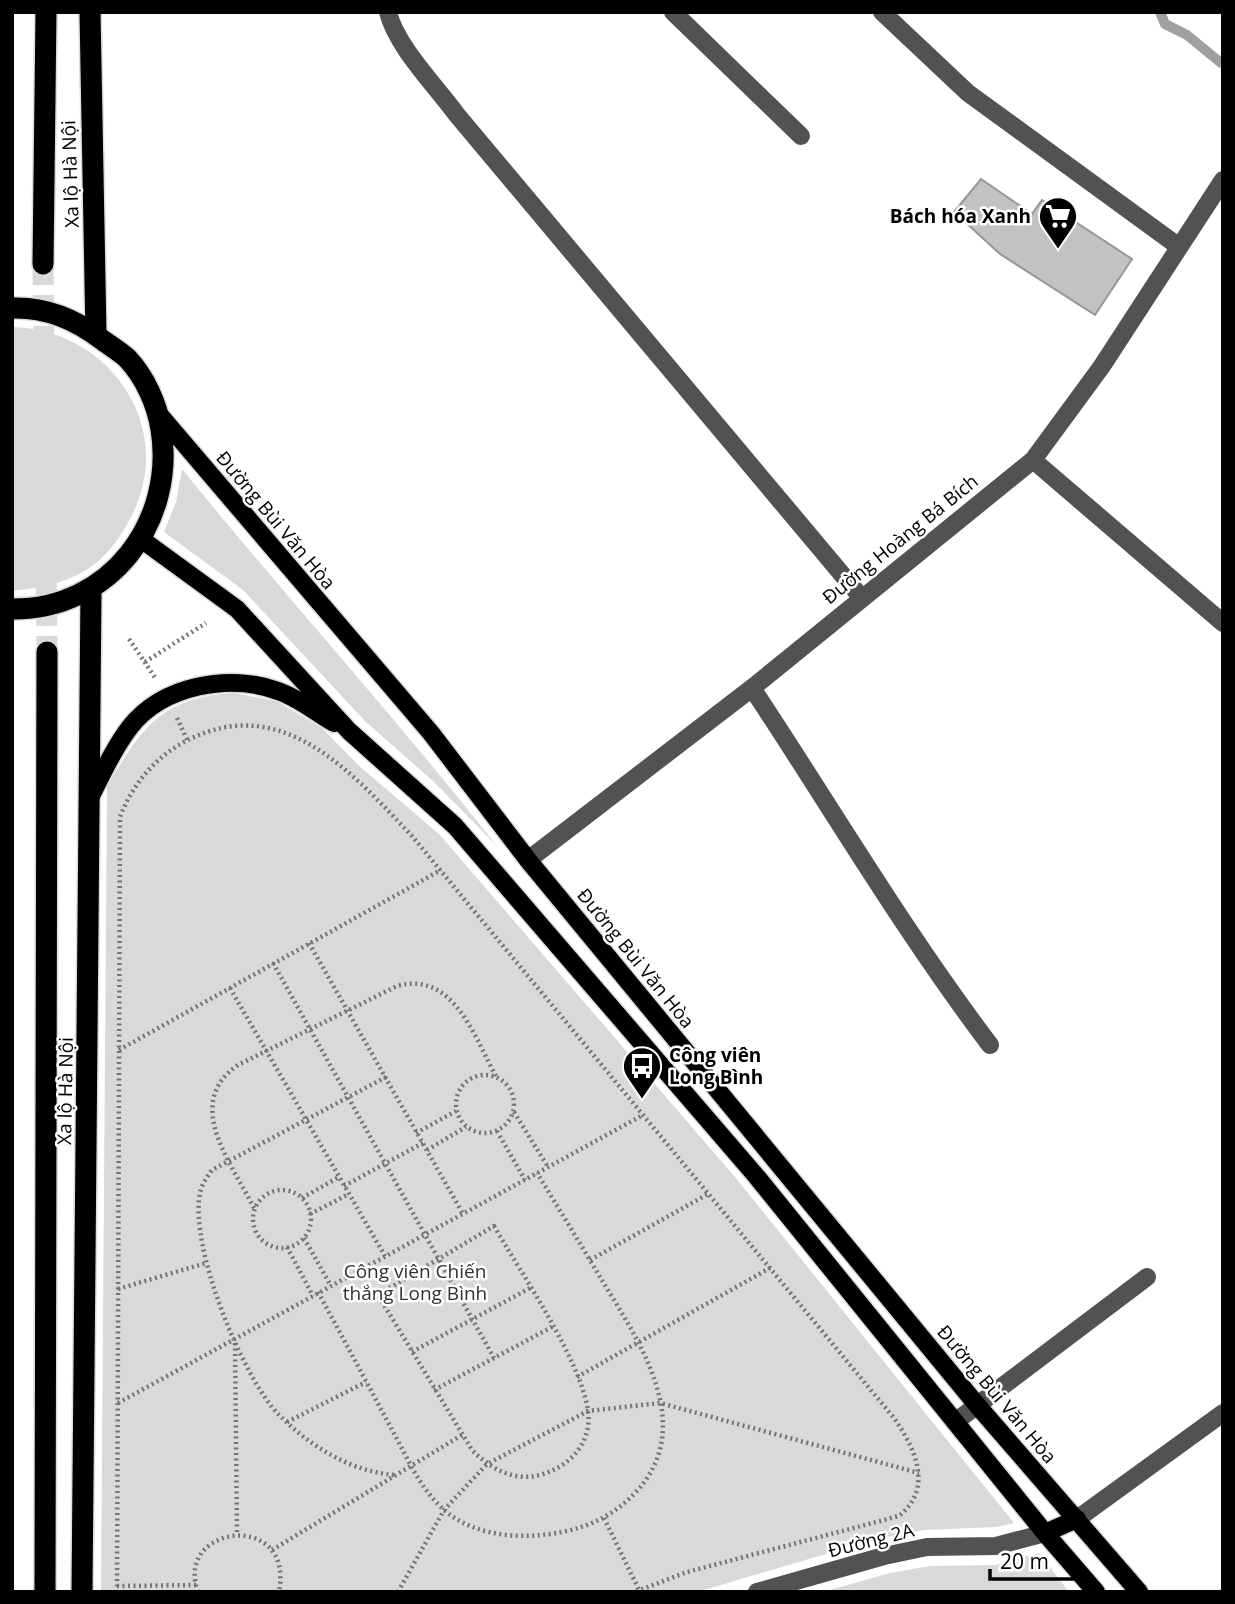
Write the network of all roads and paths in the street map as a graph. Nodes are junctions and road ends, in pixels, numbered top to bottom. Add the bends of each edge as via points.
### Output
1 (46, 12) edge
2 (90, 12) edge
3 (387, 12) edge
4 (673, 12) edge
5 (882, 12) edge
6 (801, 136) dead end
7 (1223, 180) edge
8 (1178, 246) junction
9 (43, 264) tunnel mouth
10 (12, 308) edge
11 (96, 335) junction
12 (158, 413) junction
13 (1033, 460) junction
14 (141, 538) junction
15 (91, 590) junction
16 (861, 597) junction
17 (12, 609) edge
18 (206, 623) dead end
19 (1223, 623) edge
20 (129, 639) dead end
21 (47, 652) tunnel mouth
22 (145, 662) junction
23 (752, 688) junction
24 (168, 698) junction
25 (349, 731) junction
26 (90, 797) junction
27 (528, 860) junction
28 (441, 870) junction
29 (502, 880) junction
30 (309, 943) junction
31 (273, 963) junction
32 (230, 988) junction
33 (347, 1009) junction
34 (309, 1028) junction
35 (990, 1045) dead end
36 (118, 1050) junction
37 (267, 1050) junction
38 (386, 1077) junction
39 (497, 1078) junction
40 (348, 1098) junction
41 (456, 1111) junction
42 (514, 1111) junction
43 (643, 1115) junction
44 (306, 1120) junction
45 (466, 1126) junction
46 (497, 1131) junction
47 (416, 1133) junction
48 (423, 1143) junction
49 (426, 1150) junction
50 (229, 1160) junction
51 (384, 1164) junction
52 (548, 1167) junction
53 (537, 1173) junction
54 (339, 1177) junction
55 (525, 1180) junction
56 (344, 1186) junction
57 (349, 1194) junction
58 (708, 1194) junction
59 (302, 1198) junction
60 (254, 1208) junction
61 (310, 1213) junction
62 (463, 1214) junction
63 (424, 1236) junction
64 (304, 1238) junction
65 (287, 1247) junction
66 (385, 1256) junction
67 (437, 1260) junction
68 (590, 1260) junction
69 (206, 1263) junction
70 (770, 1268) junction
71 (1147, 1278) dead end
72 (331, 1286) junction
73 (530, 1288) junction
74 (118, 1289) junction
75 (316, 1294) junction
76 (472, 1320) junction
77 (552, 1327) junction
78 (235, 1338) junction
79 (639, 1342) junction
80 (412, 1352) junction
81 (494, 1358) junction
82 (577, 1377) junction
83 (366, 1382) junction
84 (434, 1390) junction
85 (118, 1403) junction
86 (660, 1403) junction
87 (976, 1405) junction
88 (588, 1410) junction
89 (1223, 1412) edge
90 (287, 1422) junction
91 (955, 1422) junction
92 (462, 1435) junction
93 (486, 1464) junction
94 (411, 1465) junction
95 (919, 1474) junction
96 (395, 1475) junction
97 (444, 1510) junction
98 (604, 1518) junction
99 (1077, 1519) junction
100 (1045, 1533) junction
101 (237, 1535) junction
102 (272, 1550) junction
103 (196, 1585) junction
104 (117, 1589) edge
105 (637, 1591) edge
106 (45, 1592) edge
107 (82, 1592) edge
108 (198, 1592) edge
109 (279, 1592) edge
110 (398, 1592) edge
111 (757, 1592) edge
112 (1096, 1592) edge
113 (1139, 1592) edge

1 - 9 highway
2 - 11 highway, Xa lộ Hà Nội
3 - 16 street via 401,41 457,115
4 - 6 street
5 - 8 street via 968,93
7 - 8 street, Đường Hoàng Bá Bích
8 - 13 street, Đường Hoàng Bá Bích via 1102,366
10 - 11 highway via 68,317
11 - 12 highway via 127,358
12 - 14 highway via 164,467 159,499
12 - 27 main road, Đường Bùi Văn Hòa via 430,733
13 - 16 street, Đường Hoàng Bá Bích
13 - 19 street
14 - 15 highway via 118,568
14 - 25 main road via 237,609
15 - 17 highway via 53,604
15 - 26 highway, Xa lộ Hà Nội
16 - 23 street, Đường Hoàng Bá Bích
18 - 22 path
20 - 22 path
21 - 106 highway
22 - 24 path
23 - 27 street, Đường Hoàng Bá Bích
23 - 35 street via 873,879
24 - 25 main road via 207,685 255,684 300,701
24 - 26 main road via 131,726
25 - 29 main road via 455,826
26 - 107 highway, Xa lộ Hà Nội
27 - 29 main road
27 - 87 main road, Đường Bùi Văn Hòa
28 - 30 path
28 - 36 path via 354,776 305,740 243,725 214,729 177,745 147,769 120,817
28 - 43 path
29 - 91 main road via 757,1177
30 - 31 path
30 - 33 path
31 - 32 path
31 - 34 path
32 - 36 path
32 - 37 path
33 - 34 path
33 - 38 path
33 - 39 path via 407,983 438,988 453,1001
34 - 37 path
34 - 40 path
36 - 74 path
37 - 44 path
37 - 50 path via 222,1077 213,1097 212,1119
38 - 40 path
38 - 47 path
39 - 41 path via 487,1075 469,1080 458,1093
39 - 42 path via 512,1091
40 - 44 path
40 - 51 path
41 - 45 path
41 - 47 path
42 - 46 path
42 - 52 path
43 - 52 path
43 - 58 path
44 - 50 path
44 - 54 path
45 - 46 path via 483,1133
45 - 49 path
46 - 55 path
47 - 48 path
48 - 49 path
48 - 51 path
49 - 62 path
50 - 60 path
50 - 69 path via 212,1170 200,1191
51 - 56 path
51 - 63 path
52 - 53 path
53 - 55 path
53 - 68 path
54 - 56 path
54 - 59 path
55 - 62 path
56 - 57 path
57 - 61 path
57 - 66 path
58 - 68 path
58 - 70 path
59 - 60 path via 284,1189 274,1191
59 - 61 path
60 - 65 path via 257,1234 270,1246
61 - 64 path
62 - 63 path
63 - 66 path
63 - 67 path
64 - 65 path
64 - 72 path
65 - 75 path
66 - 72 path
67 - 73 path via 494,1226
67 - 76 path
67 - 80 path via 378,1294
68 - 79 path
69 - 74 path
69 - 78 path
70 - 79 path
70 - 95 path via 894,1418 917,1457
71 - 87 street
72 - 75 path
73 - 76 path
73 - 77 path
74 - 85 path
75 - 78 path
75 - 83 path
76 - 80 path
76 - 81 path
77 - 81 path
77 - 82 path
78 - 85 path
78 - 90 path via 254,1381
78 - 101 path
79 - 82 path
79 - 86 path via 654,1373
80 - 84 path
81 - 84 path
82 - 88 path
83 - 90 path
83 - 94 path
84 - 92 path
85 - 104 path
86 - 88 path
86 - 95 path
86 - 98 path via 662,1437 649,1477
87 - 91 street
87 - 99 main road, Đường Bùi Văn Hòa
88 - 93 path
88 - 93 path via 588,1430 581,1449 566,1462 543,1474 519,1476
89 - 99 street
90 - 96 path via 340,1460
91 - 100 main road
92 - 93 path
92 - 94 path
93 - 97 path
94 - 96 path
94 - 97 path
95 - 105 path via 914,1502 899,1516 687,1572
96 - 102 path
97 - 98 path via 470,1527 504,1534 558,1533
97 - 110 path
98 - 105 path
99 - 100 main road
99 - 113 main road, Đường Bùi Văn Hòa
100 - 111 street, Đường 2A via 996,1546 927,1547
100 - 112 main road
101 - 102 path via 261,1541
101 - 103 path via 208,1547 195,1571
102 - 109 path via 279,1563
103 - 104 path
103 - 108 path

